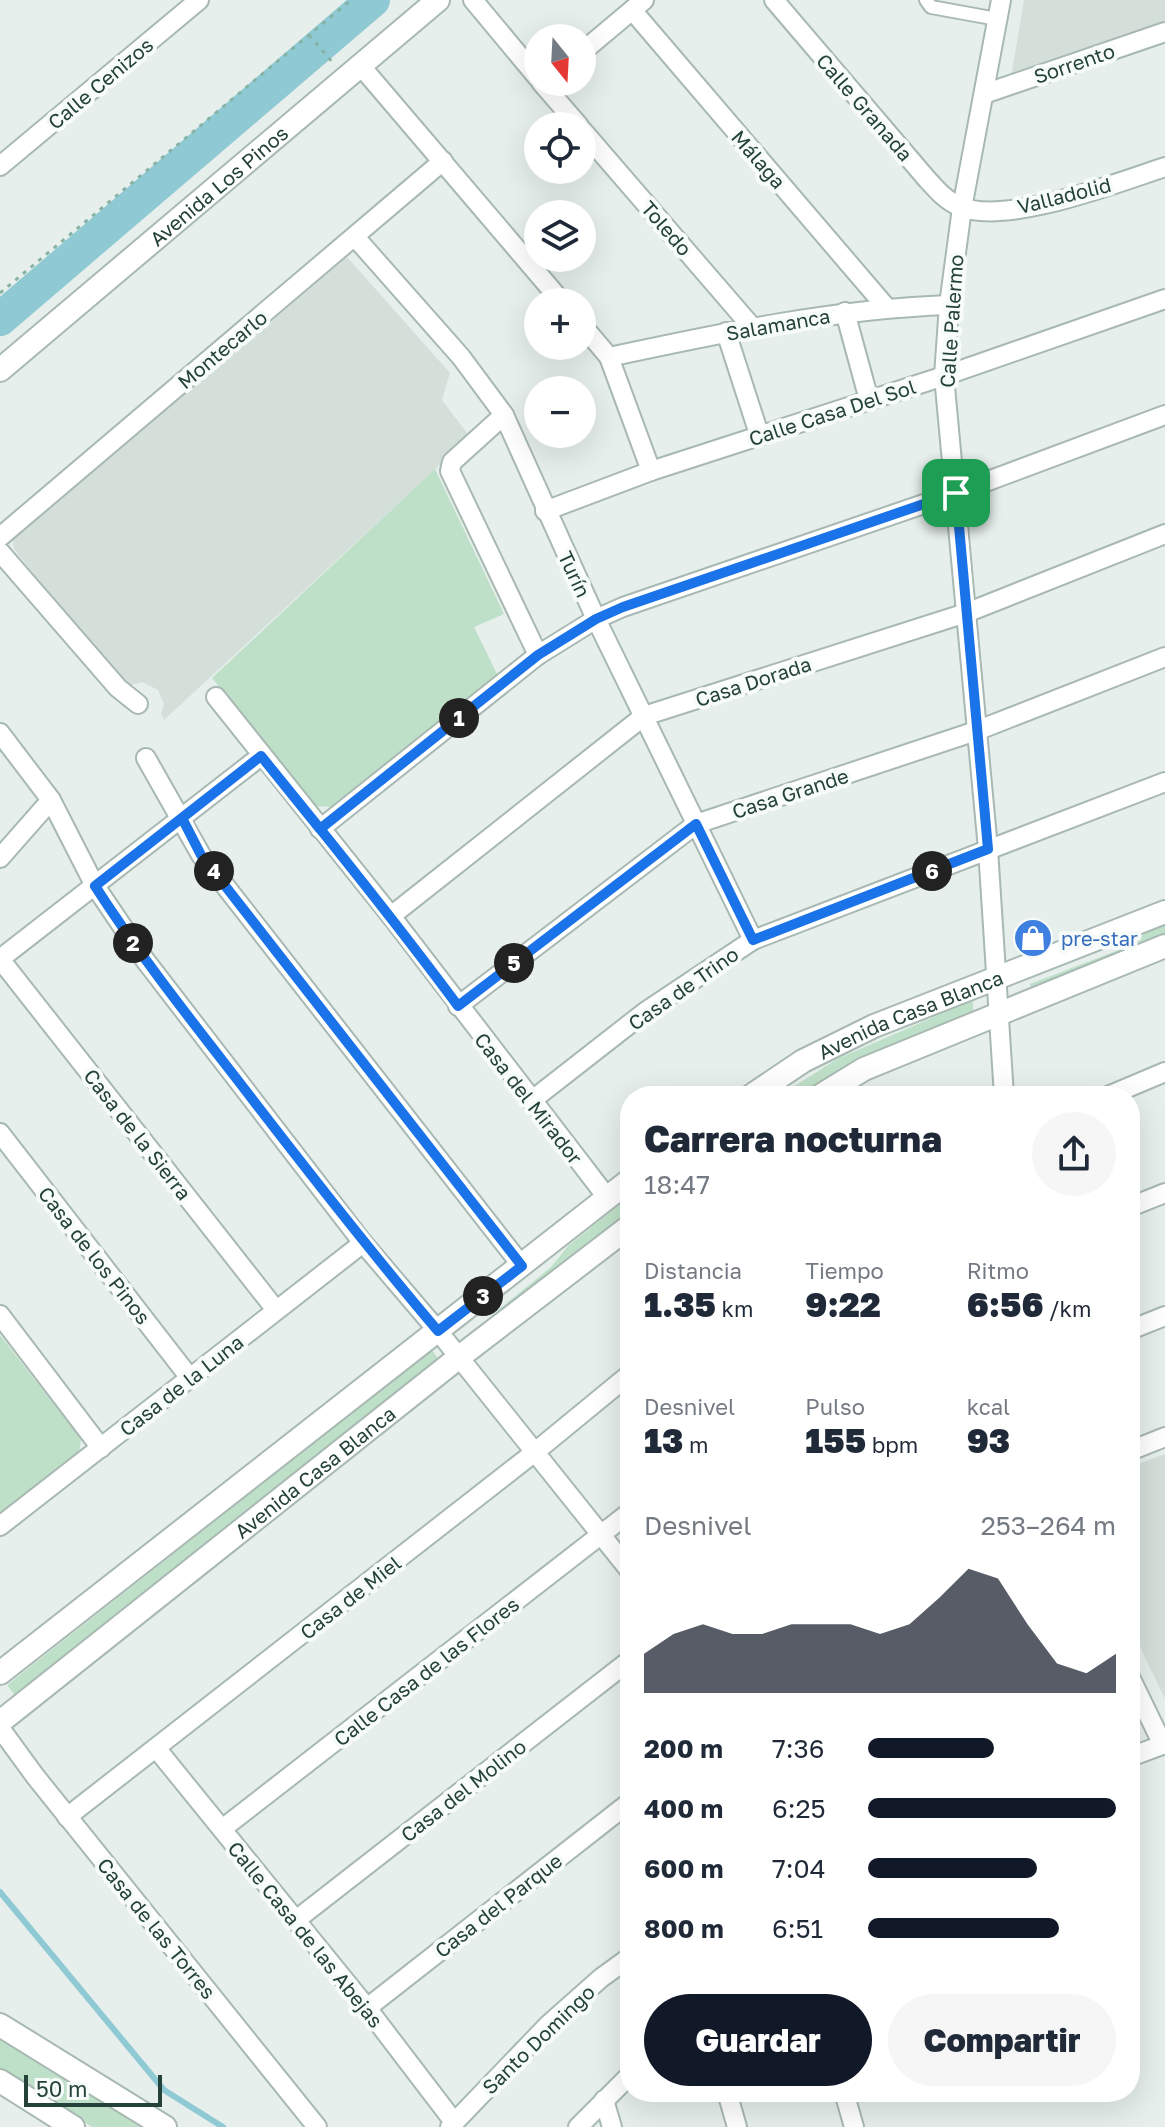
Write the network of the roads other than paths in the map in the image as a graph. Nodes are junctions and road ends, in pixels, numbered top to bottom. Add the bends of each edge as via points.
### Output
1 (199, 0) edge
2 (438, 0) edge
3 (473, 0) edge
4 (774, 0) edge
5 (926, 0) edge
6 (638, 5) edge
7 (999, 9) edge
8 (1165, 32) edge
9 (596, 40) edge
10 (524, 61) edge
11 (353, 71) junction
12 (984, 94) junction
13 (554, 96) edge
14 (567, 112) edge
15 (596, 147) edge
16 (443, 161) junction
17 (0, 166) edge
18 (1165, 167) edge
19 (962, 208) junction
20 (355, 237) junction
21 (550, 288) edge
22 (1165, 299) edge
23 (949, 305) junction
24 (886, 307) junction
25 (845, 312) junction
26 (752, 327) junction
27 (726, 332) junction
28 (596, 342) edge
29 (609, 357) junction
30 (0, 370) edge
31 (944, 376) junction
32 (869, 400) junction
33 (504, 415) junction
34 (1165, 415) edge
35 (759, 434) junction
36 (651, 471) junction
37 (956, 493) junction
38 (545, 511) junction
39 (1165, 534) edge
40 (0, 537) edge
41 (0, 552) edge
42 (966, 613) junction
43 (596, 619) junction
44 (538, 655) junction
45 (1165, 657) edge
46 (216, 697) dead end
47 (138, 704) dead end
48 (644, 716) junction
49 (976, 731) junction
50 (0, 733) edge
51 (261, 756) junction
52 (146, 758) dead end
53 (1165, 782) edge
54 (51, 800) junction
55 (182, 818) junction
56 (696, 824) junction
57 (320, 829) junction
58 (988, 849) junction
59 (0, 858) edge
60 (95, 886) junction
61 (1165, 912) edge
62 (391, 916) junction
63 (753, 940) junction
64 (1165, 946) edge
65 (0, 959) edge
66 (997, 979) junction
67 (458, 1006) junction
68 (999, 1012) junction
69 (1165, 1072) edge
70 (766, 1086) edge
71 (836, 1086) edge
72 (1003, 1086) edge
73 (1132, 1086) edge
74 (531, 1101) junction
75 (0, 1133) edge
76 (620, 1187) edge
77 (1165, 1193) edge
78 (606, 1196) junction
79 (1140, 1203) edge
80 (620, 1234) edge
81 (363, 1243) junction
82 (522, 1266) junction
83 (276, 1310) junction
84 (0, 1315) edge
85 (1165, 1316) edge
86 (1140, 1326) edge
87 (438, 1331) junction
88 (458, 1358) junction
89 (190, 1378) junction
90 (620, 1382) edge
91 (1165, 1437) edge
92 (1140, 1447) edge
93 (101, 1448) junction
94 (535, 1452) junction
95 (620, 1520) edge
96 (0, 1526) edge
97 (601, 1535) junction
98 (620, 1559) edge
99 (620, 1668) edge
100 (0, 1673) edge
101 (1140, 1697) edge
102 (0, 1722) edge
103 (0, 1728) edge
104 (1164, 1745) edge
105 (156, 1748) junction
106 (1140, 1753) edge
107 (620, 1810) edge
108 (67, 1817) junction
109 (222, 1829) junction
110 (296, 1920) junction
111 (620, 1964) edge
112 (367, 2008) junction
113 (0, 2025) edge
114 (0, 2081) edge
115 (620, 2085) edge
116 (604, 2100) junction
117 (730, 2102) edge
118 (847, 2102) edge
119 (452, 2125) edge
120 (73, 2127) edge
121 (165, 2127) edge
122 (317, 2127) edge
123 (578, 2127) edge
124 (612, 2127) edge
125 (737, 2127) edge
126 (854, 2127) edge

1 - 17 street, Calle Cenizos
2 - 11 street, Avenida Los Pinos
3 - 10 street, Toledo
4 - 19 street, Calle Granada via 926,178
5 - 7 street via 931,7
6 - 9 street
6 - 24 street, Málaga
7 - 12 street, Calle Palermo
8 - 12 street, Sorrento
11 - 16 street
11 - 30 street, Avenida Los Pinos
12 - 19 street, Calle Palermo
13 - 14 street, Toledo
15 - 26 street, Toledo
16 - 20 street, Montecarlo
16 - 21 street
18 - 19 street, Valladolid via 1033,207
19 - 23 street, Calle Palermo
20 - 33 street, Turín via 461,357
20 - 40 street, Montecarlo
22 - 31 street, Calle Casa Del Sol
23 - 24 street, Salamanca
23 - 31 street, Calle Palermo
24 - 25 street, Salamanca
25 - 26 street, Salamanca
25 - 32 street
26 - 27 street, Salamanca
27 - 29 street, Salamanca
27 - 35 street
28 - 29 street
29 - 36 street
31 - 32 street, Calle Casa Del Sol
31 - 37 street, Calle Palermo
32 - 35 street, Calle Casa Del Sol
33 - 38 street, Turín
33 - 44 street via 452,462 450,471
34 - 37 street
35 - 36 street, Calle Casa Del Sol
36 - 38 street, Calle Casa Del Sol
37 - 42 street, Calle Palermo
37 - 43 street
38 - 43 street, Turín
39 - 42 street, Casa Dorada
41 - 47 street via 118,688
42 - 48 street, Casa Dorada
42 - 49 street, Calle Palermo
43 - 44 street
43 - 48 street, Turín
44 - 57 street
45 - 49 street, Casa Grande
46 - 51 street, Casa del Mirador
48 - 56 street, Turín
48 - 62 street, Casa Dorada
49 - 56 street, Casa Grande
49 - 58 street, Calle Palermo
50 - 54 street
51 - 55 street
51 - 57 street, Casa del Mirador
52 - 55 street
53 - 58 street, Casa de Trino
54 - 59 street
54 - 60 street
55 - 60 street
55 - 82 street via 201,855
56 - 63 street, Turín
56 - 67 street, Casa Grande
57 - 62 street, Casa del Mirador
58 - 63 street, Casa de Trino
58 - 66 street, Calle Palermo
60 - 65 street
60 - 81 street via 145,960
61 - 66 street, Avenida Casa Blanca
62 - 67 street, Casa del Mirador
63 - 74 street, Casa de Trino via 645,1012
64 - 68 street, Avenida Casa Blanca
65 - 83 street, Casa de la Sierra
66 - 68 street, Calle Palermo
66 - 70 street, Avenida Casa Blanca via 847,1038
67 - 74 street, Casa del Mirador
68 - 71 street, Avenida Casa Blanca via 864,1069
68 - 72 street, Calle Palermo
69 - 73 street
74 - 78 street, Casa del Mirador
75 - 89 street, Casa de los Pinos
76 - 78 street, Avenida Casa Blanca
77 - 79 street
78 - 82 street, Avenida Casa Blanca
80 - 88 street, Avenida Casa Blanca
81 - 83 street, Casa de la Luna
81 - 87 street
82 - 87 street, Avenida Casa Blanca
83 - 89 street, Casa de la Luna
84 - 93 street
85 - 86 street
87 - 88 street
87 - 100 street, Avenida Casa Blanca
88 - 94 street
88 - 102 street, Avenida Casa Blanca
89 - 93 street, Casa de la Luna
90 - 94 street, Casa de Miel
91 - 92 street
93 - 96 street, Casa de la Luna
94 - 97 street
94 - 105 street, Casa de Miel
95 - 97 street, Calle Casa de las Flores
97 - 98 street
97 - 109 street, Calle Casa de las Flores
99 - 110 street, Casa del Molino
101 - 104 street
103 - 108 street, Casa de las Torres
104 - 106 street
105 - 108 street, Casa de Miel
105 - 109 street, Calle Casa de las Abejas
107 - 112 street, Casa del Parque
108 - 122 street, Casa de las Torres
109 - 110 street, Calle Casa de las Abejas
110 - 112 street, Calle Casa de las Abejas
111 - 119 street, Santo Domingo via 548,2025
112 - 119 street, Calle Casa de las Abejas
113 - 121 street
114 - 120 street
115 - 116 street
116 - 123 street
116 - 124 street
117 - 125 street
118 - 126 street

